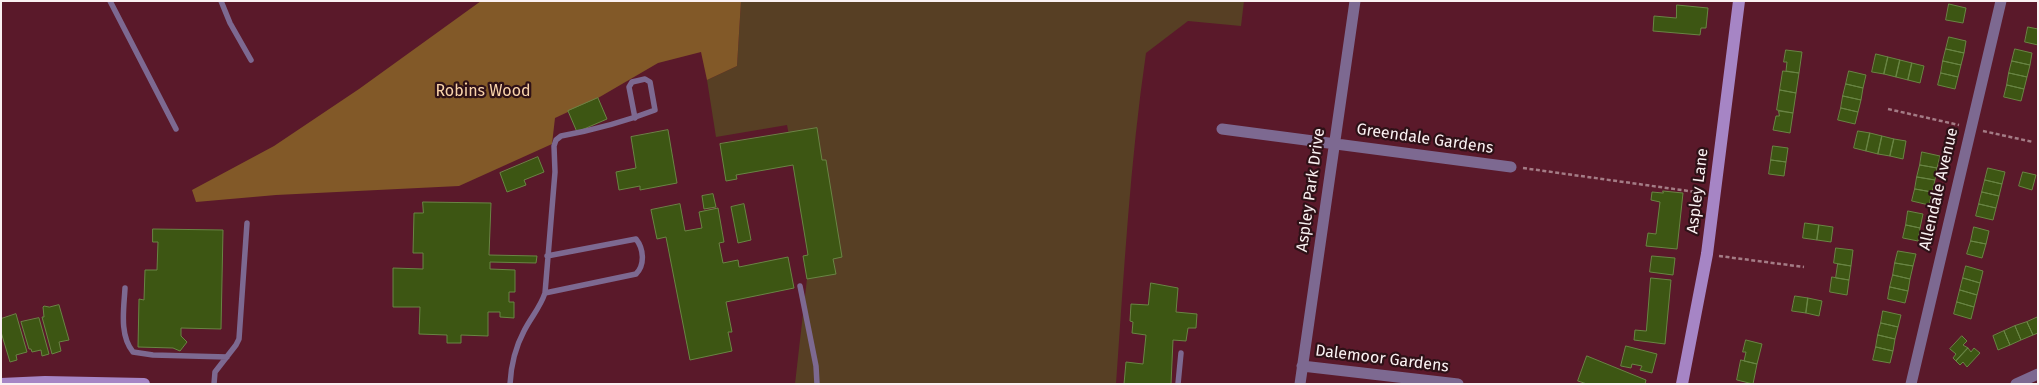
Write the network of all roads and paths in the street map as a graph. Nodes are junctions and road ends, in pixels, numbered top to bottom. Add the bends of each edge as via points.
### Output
1 (110, 1) edge
2 (221, 1) edge
3 (1355, 1) edge
4 (1739, 1) edge
5 (2001, 1) edge
6 (251, 60) dead end
7 (1888, 109) dead end
8 (635, 118) junction
9 (1970, 127) junction
10 (176, 129) dead end
11 (1222, 129) dead end
12 (2033, 142) dead end
13 (1334, 143) junction
14 (1511, 167) joint
15 (1713, 194) junction
16 (247, 223) dead end
17 (1707, 254) junction
18 (547, 256) junction
19 (1804, 267) dead end
20 (800, 286) dead end
21 (125, 288) dead end
22 (545, 293) junction
23 (1181, 353) dead end
24 (227, 358) junction
25 (1302, 366) junction
26 (2038, 374) edge
27 (6, 383) edge
28 (144, 384) edge
29 (214, 384) edge
30 (510, 384) edge
31 (816, 384) edge
32 (1178, 384) edge
33 (1300, 384) edge
34 (1458, 384) edge
35 (1682, 384) edge
36 (1911, 384) edge
37 (2016, 384) edge

1 - 10 lane
2 - 6 lane
3 - 13 street, Aspley Park Drive
4 - 15 main road, Aspley Lane
5 - 9 street, Allendale Avenue
7 - 9 path
8 - 8 lane via 655,110 650,82 645,80 632,82 629,87
8 - 18 lane via 556,140
9 - 12 path
9 - 36 street, Allendale Avenue
11 - 13 street, Greendale Gardens
13 - 14 street, Greendale Gardens
13 - 25 street, Aspley Park Drive
14 - 15 path
15 - 17 main road, Aspley Lane
16 - 24 lane via 239,339
17 - 19 path
17 - 35 main road, Aspley Lane
18 - 22 lane
18 - 22 lane via 636,239 641,245 642,263 636,274
20 - 31 lane via 816,366
21 - 24 lane via 125,334 132,352
22 - 30 lane via 517,347
23 - 32 lane
24 - 29 lane via 215,372
25 - 33 street, Aspley Park Drive
25 - 34 street, Dalemoor Gardens
26 - 37 street
27 - 28 main road

